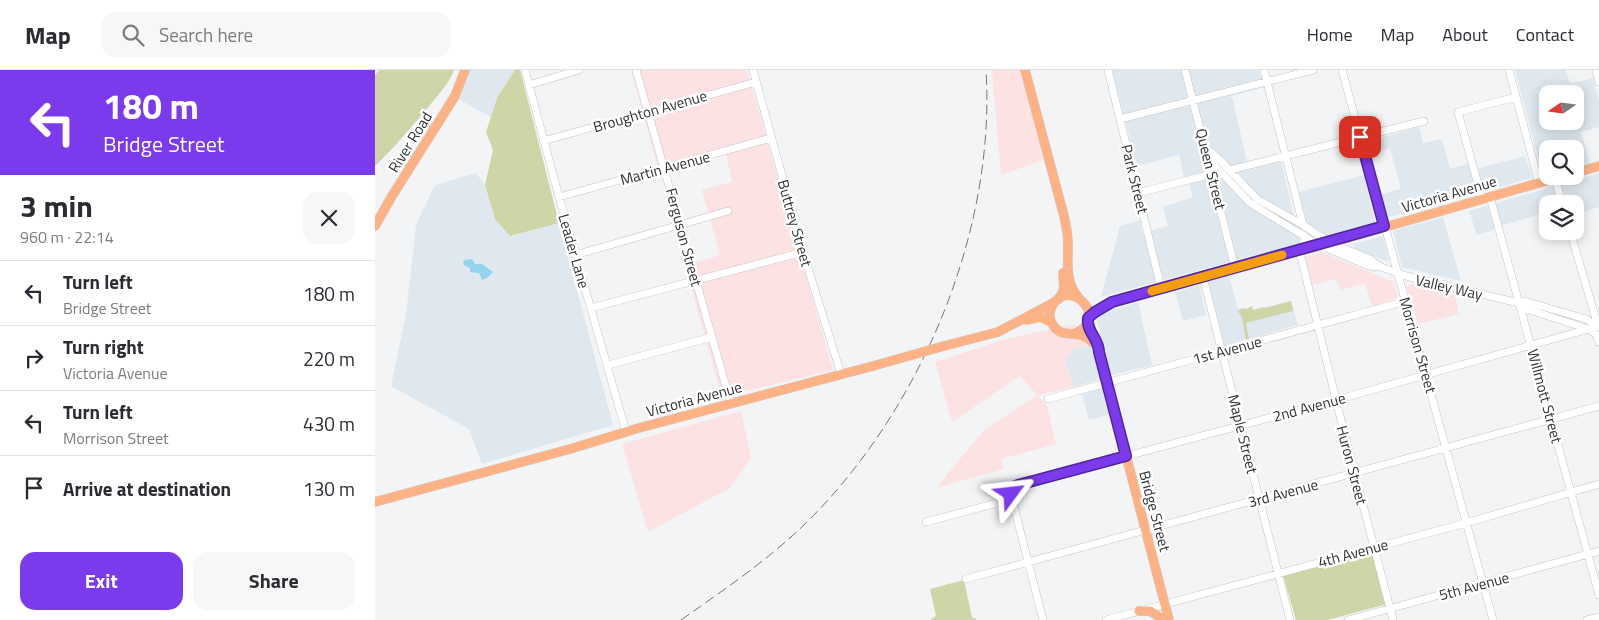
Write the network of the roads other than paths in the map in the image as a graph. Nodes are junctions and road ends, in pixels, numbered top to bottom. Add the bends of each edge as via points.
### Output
1 (465, 70) edge
2 (525, 70) edge
3 (579, 70) edge
4 (636, 70) edge
5 (753, 70) edge
6 (1025, 70) edge
7 (1107, 70) edge
8 (1185, 70) edge
9 (1264, 70) edge
10 (1313, 70) edge
11 (1342, 70) edge
12 (1509, 70) edge
13 (1596, 70) edge
14 (756, 82) junction
15 (1267, 82) junction
16 (1599, 82) edge
17 (529, 85) junction
18 (1516, 97) junction
19 (1193, 101) junction
20 (648, 112) junction
21 (1120, 119) junction
22 (1424, 121) dead end
23 (1360, 137) junction
24 (771, 138) junction
25 (543, 141) junction
26 (1206, 148) junction
27 (1286, 156) junction
28 (1208, 158) junction
29 (1599, 166) edge
30 (665, 168) junction
31 (1230, 170) junction
32 (1584, 170) edge
33 (1212, 174) junction
34 (1539, 183) joint
35 (1138, 193) junction
36 (559, 197) junction
37 (1486, 198) junction
38 (728, 211) dead end
39 (680, 224) junction
40 (1303, 225) junction
41 (375, 226) edge
42 (1384, 226) junction
43 (1304, 235) junction
44 (1573, 240) edge
45 (1330, 243) junction
46 (1320, 245) junction
47 (1300, 250) junction
48 (803, 252) junction
49 (575, 255) junction
50 (1067, 256) junction
51 (1235, 268) junction
52 (1381, 268) junction
53 (1398, 274) junction
54 (1203, 277) junction
55 (695, 280) junction
56 (1161, 288) junction
57 (1057, 300) junction
58 (1081, 300) junction
59 (1406, 301) junction
60 (1112, 302) junction
61 (1519, 303) junction
62 (591, 308) junction
63 (1088, 320) junction
64 (1020, 321) junction
65 (1051, 322) junction
66 (1317, 325) junction
67 (1599, 326) edge
68 (1588, 329) junction
69 (1076, 333) junction
70 (711, 337) junction
71 (1599, 342) edge
72 (1531, 345) junction
73 (1221, 351) junction
74 (1099, 352) junction
75 (608, 365) junction
76 (841, 374) junction
77 (1426, 375) junction
78 (1107, 382) junction
79 (1048, 399) dead end
80 (1336, 400) junction
81 (731, 404) junction
82 (1599, 406) edge
83 (1550, 419) junction
84 (1241, 426) junction
85 (626, 432) junction
86 (1446, 448) junction
87 (1126, 456) junction
88 (1354, 474) junction
89 (1599, 484) edge
90 (1571, 492) junction
91 (1012, 499) junction
92 (1260, 500) junction
93 (375, 502) edge
94 (925, 522) dead end
95 (1466, 523) junction
96 (1145, 530) junction
97 (1374, 547) junction
98 (1599, 551) edge
99 (1588, 554) junction
100 (1028, 562) junction
101 (1278, 573) junction
102 (966, 579) dead end
103 (1483, 583) junction
104 (1599, 595) edge
105 (1165, 604) junction
106 (1390, 609) junction
107 (1139, 611) junction
108 (1599, 617) edge
109 (1043, 620) edge
110 (1106, 620) edge
111 (1164, 620) edge
112 (1169, 620) edge
113 (1290, 620) edge
114 (1348, 620) edge
115 (1393, 620) edge
116 (1493, 620) edge
117 (1587, 620) edge

1 - 41 main road, River Road via 455,96
2 - 17 street, Leader Lane
3 - 17 street
4 - 20 street, Ferguson Street
5 - 14 street, Buttrey Street
6 - 50 main road via 1064,216
7 - 21 street, Park Street
8 - 19 street, Queen Street
9 - 15 street
10 - 15 street
11 - 23 street, Morrison Street
12 - 18 street
13 - 16 street
14 - 20 street, Broughton Avenue
14 - 24 street, Buttrey Street
15 - 19 street
15 - 27 street
17 - 25 street, Leader Lane
18 - 34 street
18 - 37 street, Willmott Street via 1459,112
19 - 21 street
19 - 26 street, Queen Street
20 - 25 street, Broughton Avenue
20 - 30 street, Ferguson Street
21 - 35 street, Park Street
22 - 23 street
23 - 27 street
23 - 42 street, Morrison Street
24 - 30 street, Martin Avenue
24 - 48 street, Buttrey Street
25 - 36 street, Leader Lane
26 - 28 street, Queen Street
26 - 31 street, Valley Way
27 - 31 street
27 - 40 street
28 - 33 street, Queen Street
28 - 43 street, Valley Way via 1250,203
29 - 32 main road
30 - 36 street, Martin Avenue
30 - 39 street, Ferguson Street
31 - 40 street, Valley Way via 1257,199
33 - 35 street
33 - 51 street, Queen Street
34 - 37 main road, Victoria Avenue
35 - 56 street, Park Street
36 - 49 street, Leader Lane
37 - 42 main road, Victoria Avenue
37 - 61 street, Willmott Street
38 - 39 street
39 - 49 street
39 - 55 street, Ferguson Street
40 - 45 street, Valley Way
42 - 45 main road, Victoria Avenue
42 - 53 street, Morrison Street
43 - 46 street, Valley Way
43 - 47 street
44 - 67 street
45 - 46 main road, Victoria Avenue
45 - 52 street, Valley Way via 1370,259
46 - 47 main road, Victoria Avenue
46 - 52 street, Valley Way
47 - 51 main road, Victoria Avenue
47 - 66 street, Huron Street
48 - 55 street
48 - 76 street, Buttrey Street
49 - 62 street, Leader Lane
50 - 57 main road via 1064,289
50 - 58 main road via 1070,283
51 - 54 main road, Victoria Avenue
52 - 53 street, Valley Way
53 - 59 street, Morrison Street
53 - 61 street, Valley Way
54 - 56 main road, Victoria Avenue
54 - 73 street, Maple Street
55 - 62 street
55 - 70 street, Ferguson Street
56 - 60 main road, Victoria Avenue
57 - 58 main road via 1069,296
57 - 64 main road, Victoria Avenue
57 - 65 main road via 1051,311
58 - 60 main road, Victoria Avenue via 1093,304
58 - 63 main road via 1088,310
59 - 66 street, 1st Avenue
59 - 77 street, Morrison Street
60 - 63 main road, Victoria Avenue
61 - 67 street, Valley Way via 1524,301 1575,315
61 - 68 street, Valley Way via 1524,308
61 - 72 street, Willmott Street
62 - 75 street, Leader Lane
63 - 69 main road
63 - 74 main road, Bridge Street
64 - 65 main road, Victoria Avenue via 1040,317
64 - 76 main road, Victoria Avenue, bridge via 998,332
65 - 69 main road via 1064,334
66 - 73 street, 1st Avenue
66 - 80 street, Huron Street
67 - 68 street, 2nd Avenue
68 - 71 street via 1596,334
68 - 72 street, 2nd Avenue
69 - 74 main road via 1089,338
70 - 75 street
70 - 81 street, Ferguson Street
72 - 77 street, 2nd Avenue
72 - 83 street, Willmott Street
73 - 78 street, 1st Avenue
73 - 84 street, Maple Street
74 - 78 main road, Bridge Street
75 - 85 street, Leader Lane
76 - 81 main road, Victoria Avenue
77 - 80 street, 2nd Avenue
77 - 86 street, Morrison Street
78 - 79 street, 1st Avenue
78 - 87 main road, Bridge Street
80 - 84 street, 2nd Avenue
80 - 88 street, Huron Street
81 - 85 main road, Victoria Avenue
82 - 83 street, 3rd Avenue
83 - 86 street, 3rd Avenue
83 - 90 street, Willmott Street
84 - 87 street, 2nd Avenue
84 - 92 street, Maple Street
85 - 93 main road, Victoria Avenue
86 - 88 street, 3rd Avenue
86 - 95 street, Morrison Street
87 - 91 street, 2nd Avenue via 1018,485 1011,491
87 - 96 main road, Bridge Street
88 - 92 street, 3rd Avenue
88 - 97 street, Huron Street
89 - 90 street, 4th Avenue
90 - 95 street, 4th Avenue
90 - 99 street, Willmott Street
91 - 94 street
91 - 100 street
92 - 96 street, 3rd Avenue
92 - 101 street, Maple Street
95 - 97 street, 4th Avenue
95 - 103 street, Morrison Street
96 - 100 street, 3rd Avenue
96 - 105 main road, Bridge Street
97 - 101 street, 4th Avenue
97 - 106 street, Huron Street
98 - 99 street, 5th Avenue
99 - 103 street, 5th Avenue
99 - 104 street, Willmott Street
100 - 102 street, 3rd Avenue
100 - 109 street
101 - 105 street, 4th Avenue
101 - 113 street, Maple Street
103 - 106 street, 5th Avenue
103 - 116 street, Morrison Street
105 - 107 street, 4th Avenue
105 - 112 main road, Bridge Street
106 - 114 street, 5th Avenue
106 - 115 street, Huron Street
107 - 110 street, 4th Avenue
107 - 111 main road via 1150,611
108 - 117 street

